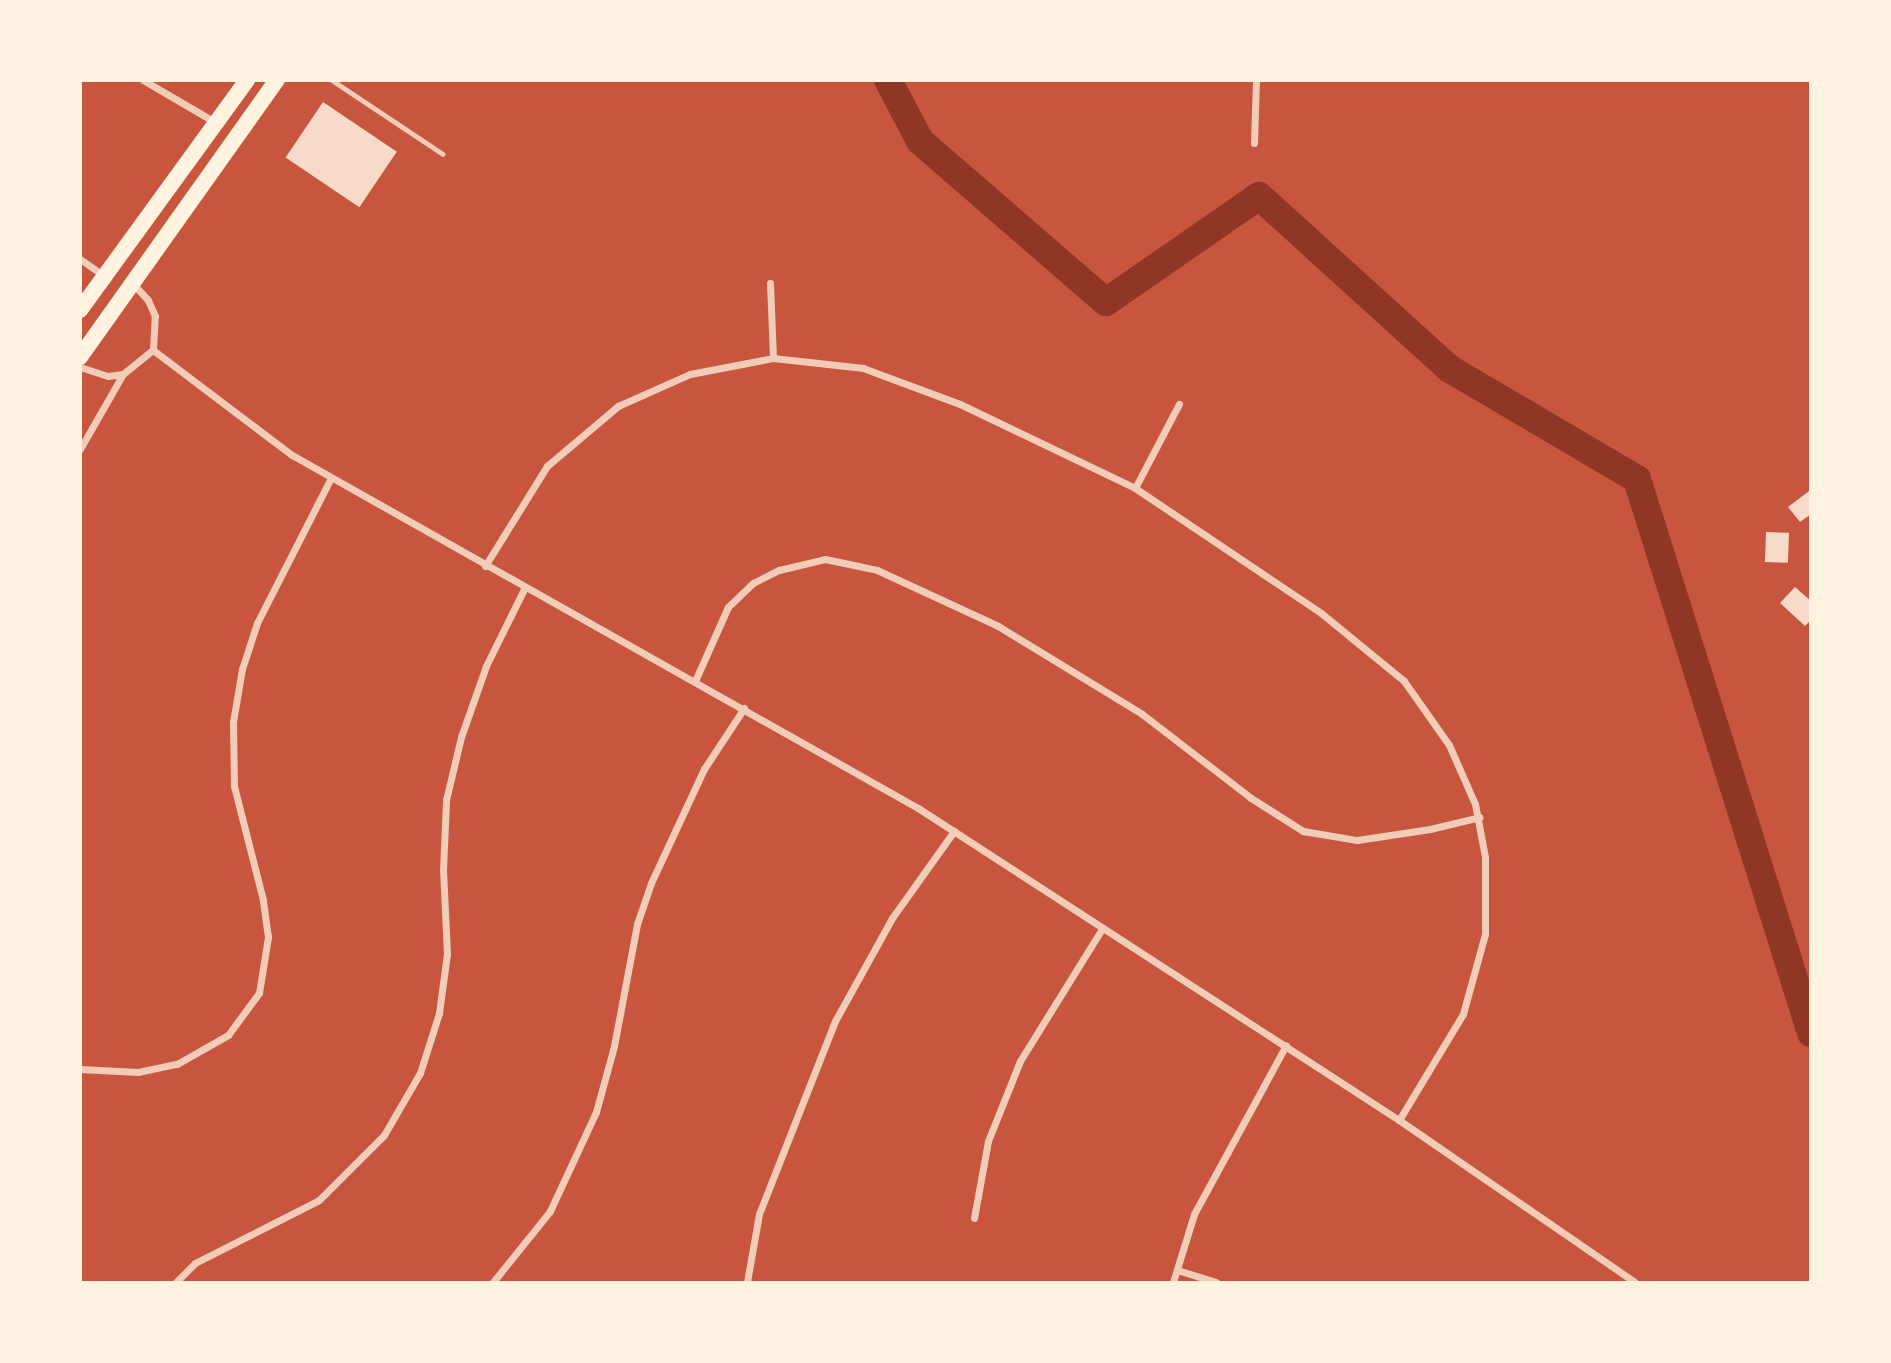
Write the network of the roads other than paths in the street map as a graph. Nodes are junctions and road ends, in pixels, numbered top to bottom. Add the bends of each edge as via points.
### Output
1 (143, 80) edge
2 (247, 80) edge
3 (277, 80) edge
4 (332, 80) edge
5 (1256, 80) edge
6 (216, 123) junction
7 (1254, 143) dead end
8 (443, 155) dead end
9 (80, 259) edge
10 (105, 277) junction
11 (770, 283) dead end
12 (133, 284) junction
13 (80, 310) edge
14 (153, 350) junction
15 (80, 357) edge
16 (773, 358) junction
17 (80, 367) edge
18 (123, 374) junction
19 (1179, 404) dead end
20 (80, 449) edge
21 (331, 478) junction
22 (1135, 488) junction
23 (485, 566) junction
24 (524, 589) junction
25 (695, 681) junction
26 (744, 708) junction
27 (1480, 817) junction
28 (954, 831) junction
29 (1102, 929) junction
30 (1286, 1045) junction
31 (80, 1069) edge
32 (1399, 1119) junction
33 (974, 1218) dead end
34 (1177, 1270) junction
35 (176, 1283) edge
36 (493, 1283) edge
37 (747, 1283) edge
38 (1172, 1283) edge
39 (1216, 1283) edge
40 (1635, 1283) edge

1 - 6 street
2 - 6 main road
3 - 12 main road
4 - 8 lane
5 - 7 street
6 - 10 main road
9 - 10 street
10 - 13 main road
11 - 16 street
12 - 14 street via 155,316
12 - 15 main road
14 - 18 street
14 - 21 street via 292,455
16 - 22 street via 863,368 960,404
16 - 23 street via 690,374 618,406 547,467
17 - 18 street via 108,376
18 - 20 street
19 - 22 street
21 - 23 street
21 - 31 street via 257,623 242,669 233,722 234,786 268,937 259,993 228,1035 177,1064 138,1072
22 - 27 street via 1321,612 1404,681 1449,745
23 - 24 street
24 - 25 street
24 - 35 street via 482,678 446,800 447,954 439,1013 420,1073 384,1135 319,1200 195,1263
25 - 26 street
25 - 27 street via 728,607 754,583 779,569 825,559 877,570 998,626 1142,714 1251,798 1303,831 1357,839 1430,830
26 - 28 street
26 - 36 street via 704,769 651,883 637,924 614,1046 586,1135 550,1212
27 - 32 street via 1485,934 1462,1014
28 - 29 street
28 - 37 street via 892,918 835,1021 759,1214
29 - 30 street
29 - 33 street via 1020,1061 988,1141
30 - 32 street
30 - 34 street via 1194,1214
32 - 40 street
34 - 38 street
34 - 39 street

